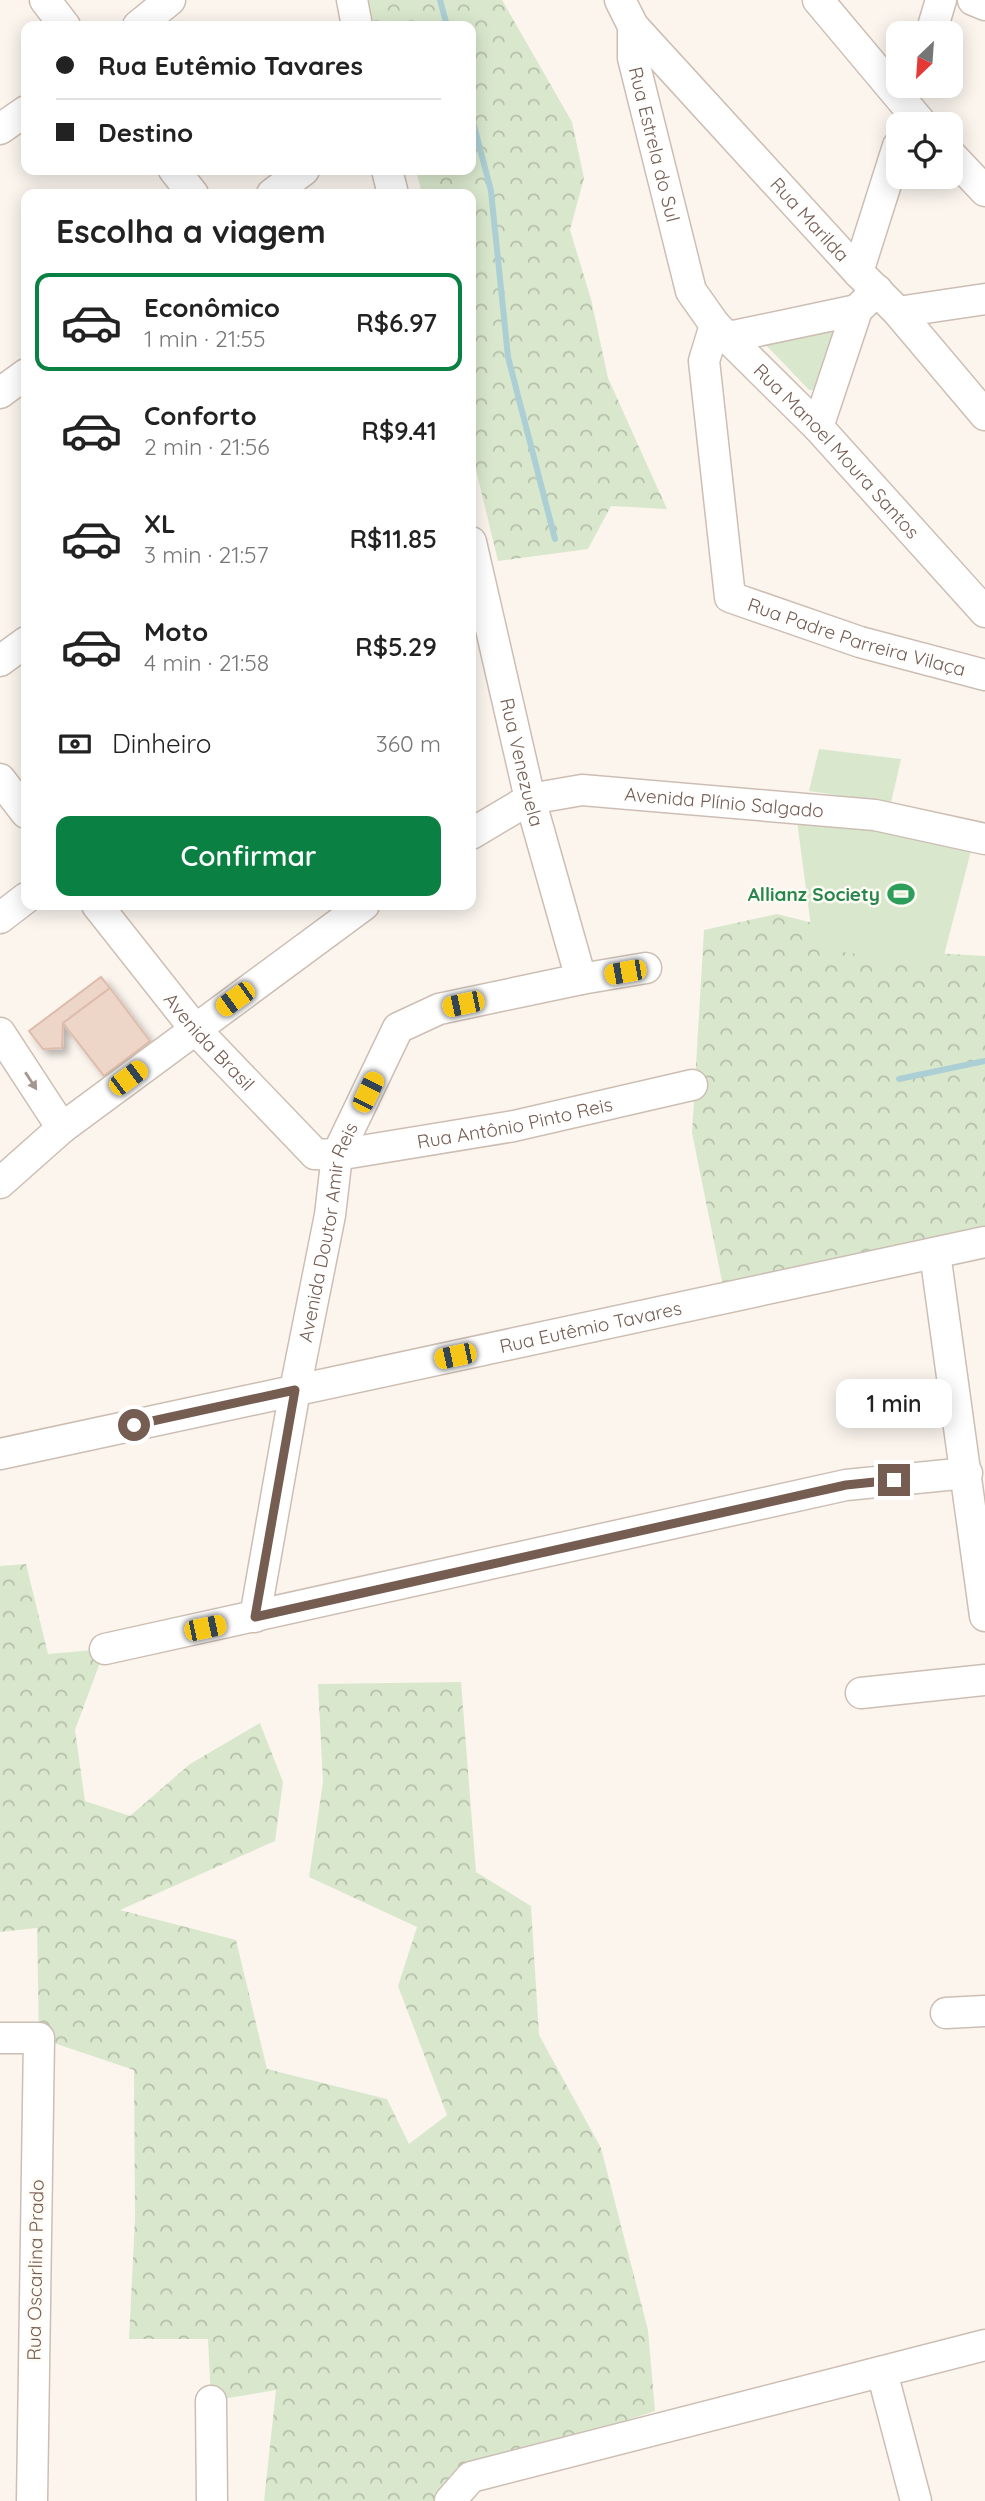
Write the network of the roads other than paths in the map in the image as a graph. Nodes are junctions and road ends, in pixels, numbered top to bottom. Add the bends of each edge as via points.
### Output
1 (45, 0) edge
2 (170, 0) edge
3 (352, 0) edge
4 (818, 0) edge
5 (941, 0) edge
6 (973, 0) edge
7 (985, 5) edge
8 (627, 13) edge
9 (61, 21) edge
10 (144, 21) edge
11 (356, 21) edge
12 (935, 21) edge
13 (913, 111) edge
14 (21, 114) edge
15 (0, 129) edge
16 (963, 168) edge
17 (297, 175) edge
18 (279, 189) edge
19 (888, 189) edge
20 (985, 191) edge
21 (691, 291) joint
22 (864, 291) junction
23 (985, 299) edge
24 (898, 312) junction
25 (722, 331) junction
26 (21, 378) edge
27 (0, 393) edge
28 (985, 415) edge
29 (818, 427) junction
30 (476, 570) edge
31 (985, 612) edge
32 (21, 646) edge
33 (0, 662) edge
34 (985, 675) edge
35 (0, 779) edge
36 (530, 799) junction
37 (21, 806) edge
38 (476, 831) edge
39 (985, 839) edge
40 (21, 902) edge
41 (101, 910) edge
42 (357, 910) edge
43 (0, 918) edge
44 (646, 968) dead end
45 (581, 979) junction
46 (195, 1029) junction
47 (0, 1033) edge
48 (692, 1085) dead end
49 (62, 1128) junction
50 (337, 1155) junction
51 (0, 1183) edge
52 (985, 1242) edge
53 (935, 1253) junction
54 (295, 1390) junction
55 (0, 1454) edge
56 (967, 1473) junction
57 (985, 1616) edge
58 (255, 1617) junction
59 (105, 1648) dead end
60 (985, 1681) edge
61 (861, 1693) dead end
62 (985, 2011) edge
63 (946, 2013) dead end
64 (0, 2038) edge
65 (985, 2346) edge
66 (882, 2372) junction
67 (211, 2402) dead end
68 (32, 2501) edge
69 (212, 2501) edge
70 (450, 2501) edge
71 (916, 2501) edge

1 - 9 street
2 - 10 street
3 - 11 street
4 - 13 street
5 - 12 street
6 - 7 street
8 - 21 street, Rua Estrela do Sul
8 - 22 street, Rua Marilda
14 - 15 street
16 - 20 street
17 - 18 street
19 - 22 street
21 - 25 street, Rua Manoel Moura Santos
22 - 24 street, Rua Marilda
22 - 25 street
22 - 29 street
23 - 24 street
24 - 28 street, Rua Marilda
25 - 29 street, Rua Manoel Moura Santos
25 - 34 street, Rua Padre Parreira Vilaça via 704,362 730,597 860,642
26 - 27 street
29 - 31 street, Rua Manoel Moura Santos
30 - 36 street, Rua Venezuela
32 - 33 street
35 - 37 street
36 - 38 street, Avenida Plínio Salgado
36 - 39 street, Avenida Plínio Salgado via 582,790 875,814
36 - 45 street, Rua Venezuela
40 - 43 street
41 - 46 street, Avenida Brasil
42 - 46 street
44 - 45 street, Avenida Doutor Amir Reis
45 - 50 street, Avenida Doutor Amir Reis via 439,1009 398,1028
46 - 49 street
46 - 50 street, Avenida Brasil via 315,1154
47 -> 49 street
48 - 50 street, Rua Antônio Pinto Reis via 514,1126
49 - 51 street
50 - 54 street, Avenida Doutor Amir Reis via 330,1215
52 - 53 street, Rua Eutêmio Tavares
53 - 54 street, Rua Eutêmio Tavares
53 - 56 street
54 - 55 street, Rua Eutêmio Tavares
54 - 58 street, Avenida Doutor Amir Reis
56 - 57 street
56 - 58 street via 846,1485
58 - 59 street
60 - 61 street
62 - 63 street
64 - 68 street, Rua Oscarlina Prado via 39,2038
65 - 66 street
66 - 70 street via 471,2477
66 - 71 street
67 - 69 street

